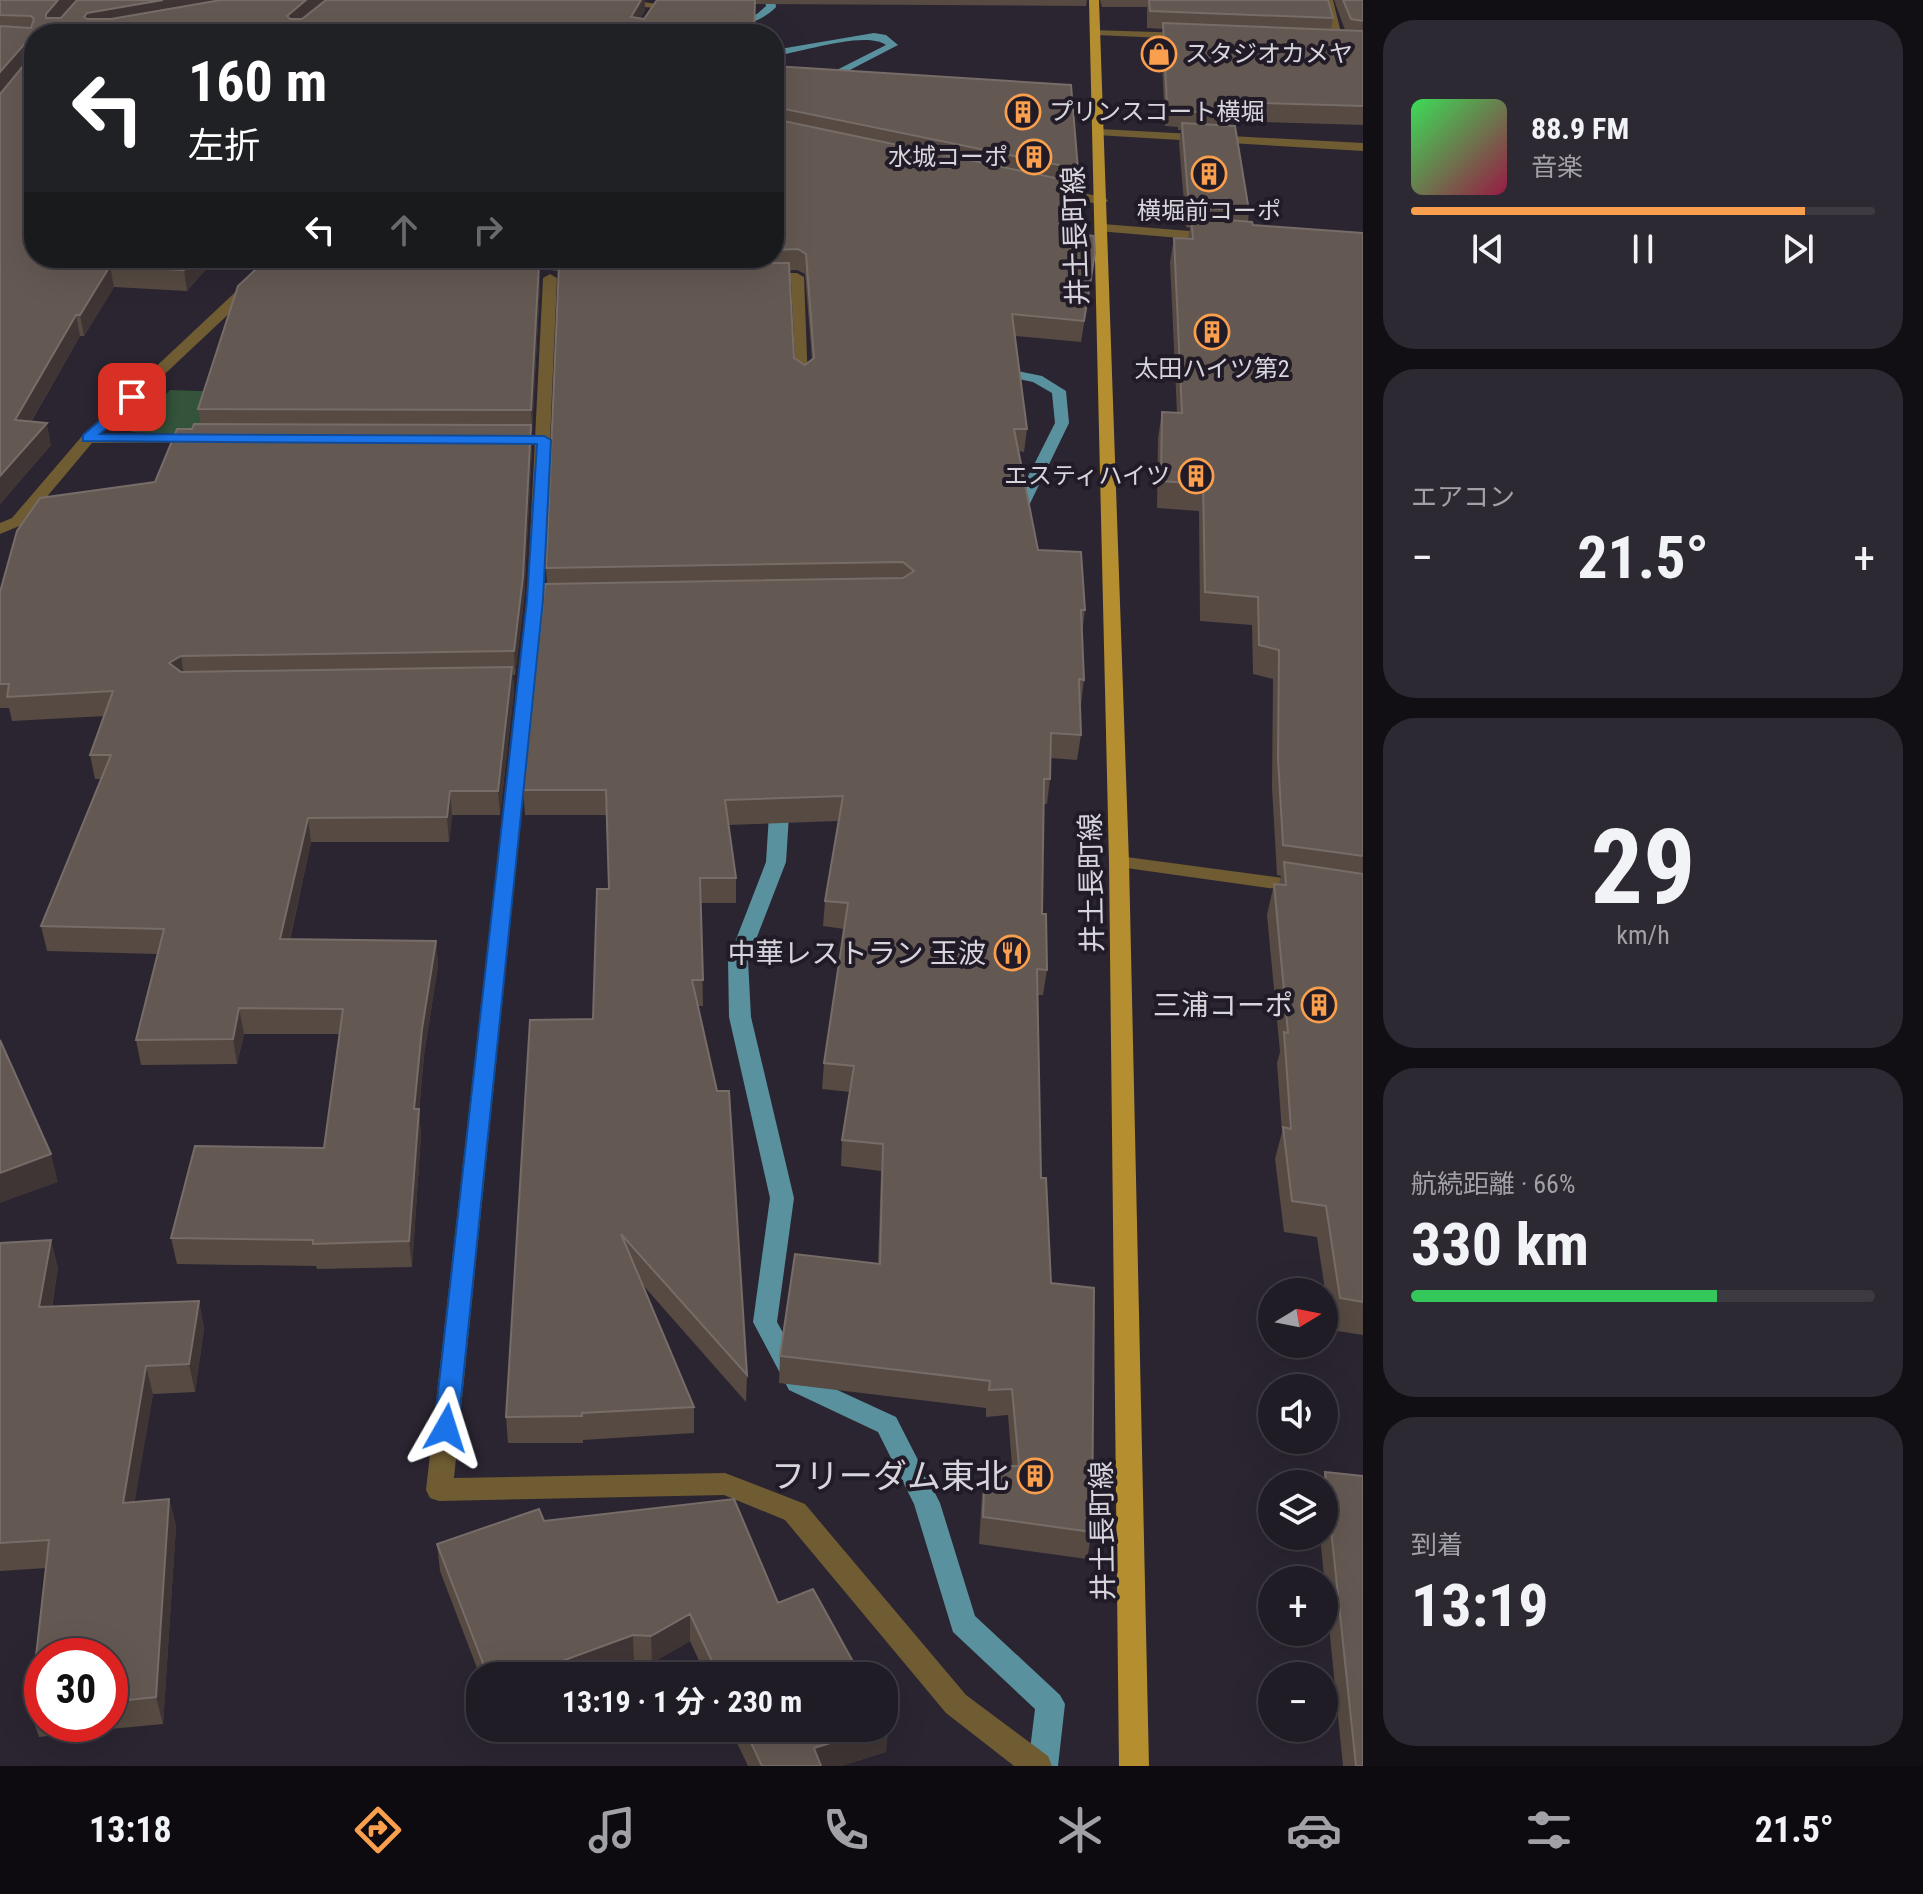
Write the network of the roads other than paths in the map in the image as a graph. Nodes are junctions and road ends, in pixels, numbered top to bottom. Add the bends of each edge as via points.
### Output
1 (589, 0) edge
2 (1094, 0) edge
3 (1328, 0) edge
4 (656, 6) edge
5 (1096, 32) junction
6 (1198, 36) edge
7 (1324, 42) edge
8 (1100, 133) junction
9 (1363, 147) edge
10 (1044, 189) edge
11 (1102, 201) junction
12 (1103, 228) junction
13 (1237, 239) edge
14 (273, 268) edge
15 (550, 277) dead end
16 (751, 277) edge
17 (803, 380) edge
18 (88, 438) junction
19 (214, 439) edge
20 (0, 529) edge
21 (1119, 862) junction
22 (1318, 889) edge
23 (1037, 1766) edge
24 (1134, 1766) edge

1 - 4 street
2 - 5 main road, 井土長町線
3 - 7 street via 1346,43
5 - 6 street
5 - 8 main road, 井土長町線
8 - 9 street
8 - 11 main road, 井土長町線
10 - 11 street
11 - 12 main road, 井土長町線
12 - 13 street
12 - 21 main road, 井土長町線
14 - 18 street
15 - 23 street via 536,440 543,599 518,683 439,1490 725,1484 795,1512 956,1704
16 - 17 street via 797,277
18 - 19 street
18 - 20 street via 18,521
21 - 22 street
21 - 24 main road, 井土長町線

